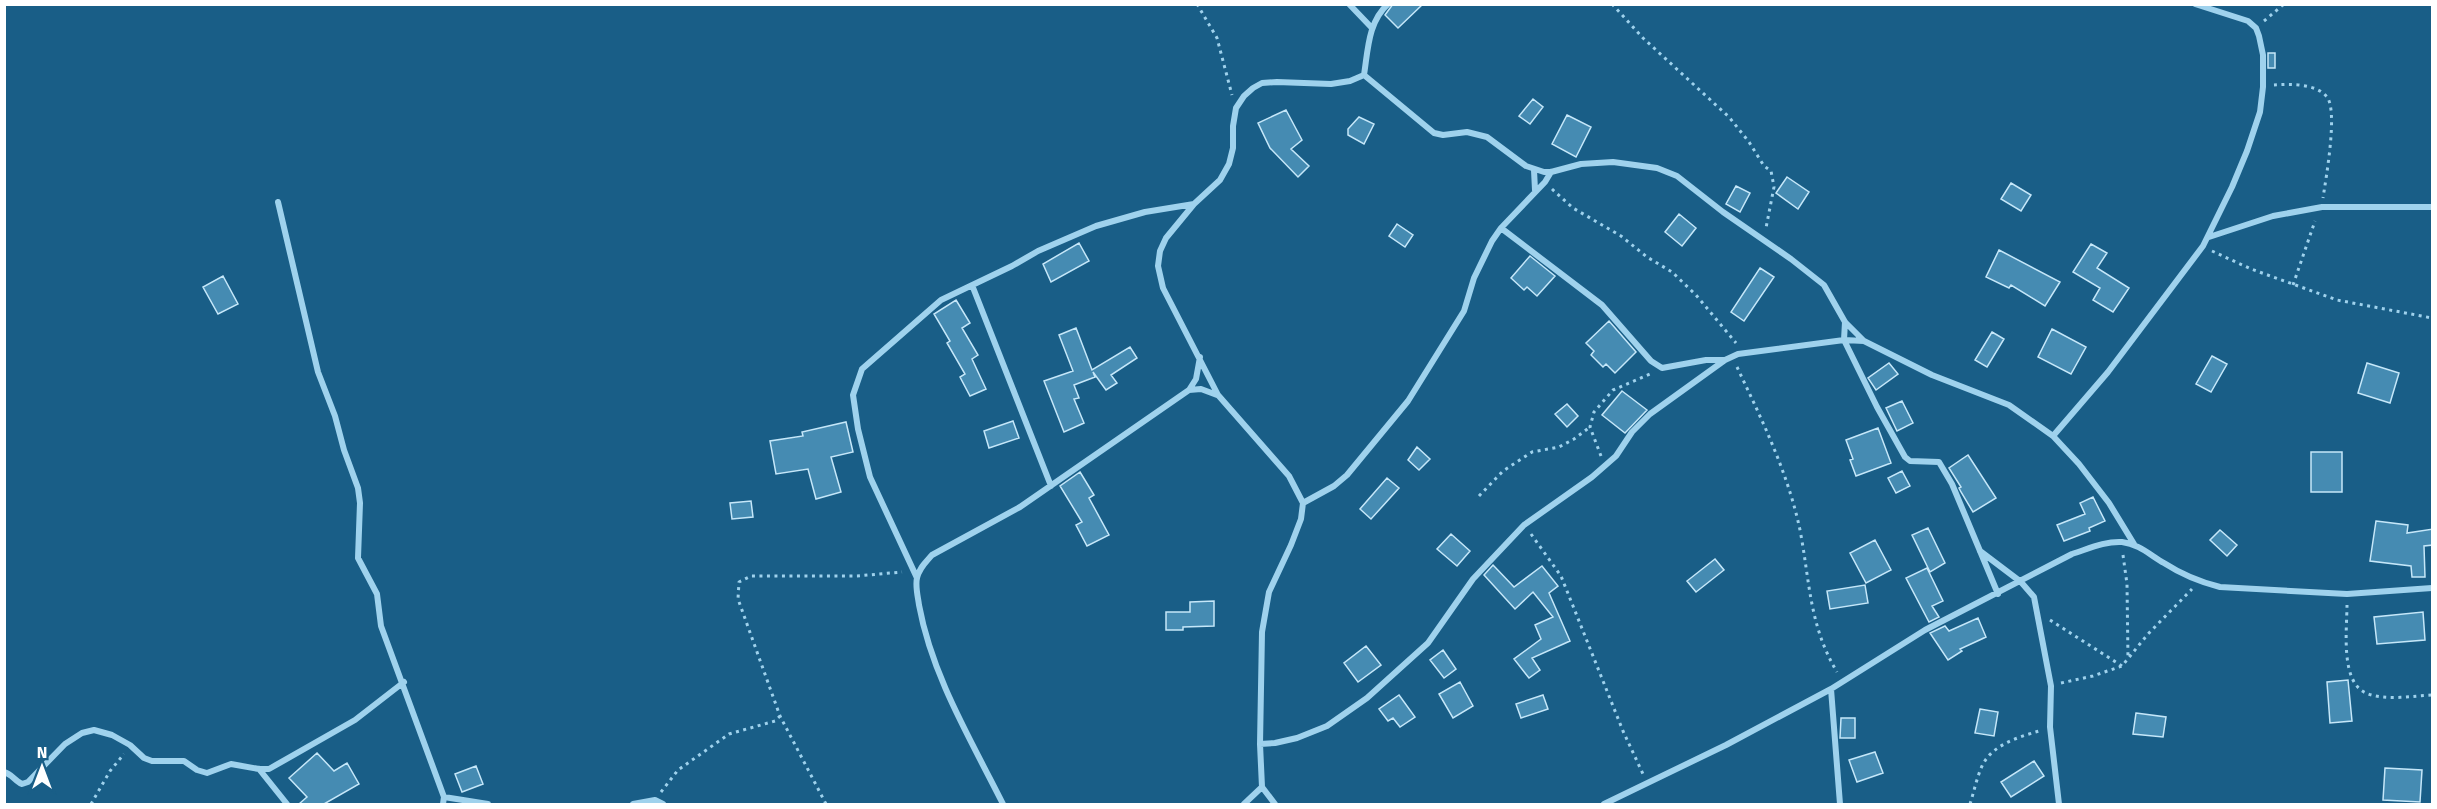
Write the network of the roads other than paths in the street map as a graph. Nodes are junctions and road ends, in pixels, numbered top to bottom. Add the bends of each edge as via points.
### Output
1 (1349, 4) edge
2 (1388, 4) edge
3 (2195, 4) edge
4 (1371, 27) junction
5 (1364, 75) junction
6 (1534, 170) junction
7 (1551, 172) junction
8 (1535, 190) junction
9 (278, 202) dead end
10 (1194, 204) junction
11 (2433, 207) edge
12 (1501, 228) junction
13 (2209, 237) junction
14 (972, 285) junction
15 (1845, 322) junction
16 (1844, 340) junction
17 (1863, 341) junction
18 (1200, 356) junction
19 (1732, 357) junction
20 (1189, 390) junction
21 (1218, 395) junction
22 (2054, 436) junction
23 (1052, 486) junction
24 (1303, 503) junction
25 (2134, 544) junction
26 (1980, 551) junction
27 (916, 578) junction
28 (2021, 582) junction
29 (2433, 588) edge
30 (1998, 594) junction
31 (404, 682) junction
32 (1830, 689) junction
33 (1260, 744) junction
34 (259, 770) junction
35 (4, 772) edge
36 (1262, 787) junction
37 (444, 797) junction
38 (287, 804) edge
39 (443, 804) edge
40 (488, 804) edge
41 (633, 804) edge
42 (663, 804) edge
43 (1002, 804) edge
44 (1244, 804) edge
45 (1275, 804) edge
46 (1604, 804) edge
47 (1840, 804) edge
48 (2059, 804) edge

1 - 4 street
2 - 4 street
3 - 13 street via 2248,21 2256,28 2263,55 2260,112
4 - 5 street
5 - 6 street via 1434,132 1467,132 1487,137
5 - 10 street via 1331,84 1277,81 1253,88 1236,108 1229,164 1220,180
6 - 7 street
6 - 8 street
7 - 8 street
7 - 15 street via 1592,163 1634,164 1677,176 1824,285
8 - 12 street
9 - 31 street via 318,372 358,488 358,558 377,594 381,626
10 - 14 street via 1096,226
10 - 18 street via 1166,238 1158,266 1163,288
11 - 13 street via 2322,207 2273,216
12 - 19 street via 1602,305 1651,362 1662,368
12 - 24 street via 1482,261 1464,311 1408,401 1347,475
13 - 22 street via 2108,372
14 - 23 street
14 - 27 street via 941,300 861,369 853,395 870,477
15 - 16 street
15 - 17 street
16 - 17 street
16 - 19 street
16 - 26 street via 1905,457 1943,466
17 - 22 street via 1932,375 2009,405
18 - 20 street via 1196,379
18 - 21 street
19 - 33 street via 1650,414 1605,466 1524,525 1473,579 1428,643 1367,698 1327,726 1297,738
20 - 21 street via 1201,389
20 - 23 street
21 - 24 street via 1289,476
22 - 25 street via 2109,503
23 - 27 street via 932,555
24 - 33 street via 1301,519 1268,602 1262,642
25 - 28 street via 2121,542 2072,554
25 - 29 street via 2200,582 2220,587 2347,594
26 - 28 street
26 - 30 street
27 - 43 street via 928,646
28 - 30 street
28 - 48 street via 2034,597 2038,612 2050,686 2050,727
30 - 32 street via 1925,630
31 - 34 street via 356,720 278,765
31 - 37 street
32 - 46 street
32 - 47 street
33 - 36 street
34 - 35 street via 231,764 201,772 184,761 153,761 130,745 94,730 65,744 28,782 17,782
34 - 38 street
36 - 44 street
36 - 45 street
37 - 39 street
37 - 40 street
41 - 42 street via 655,800

